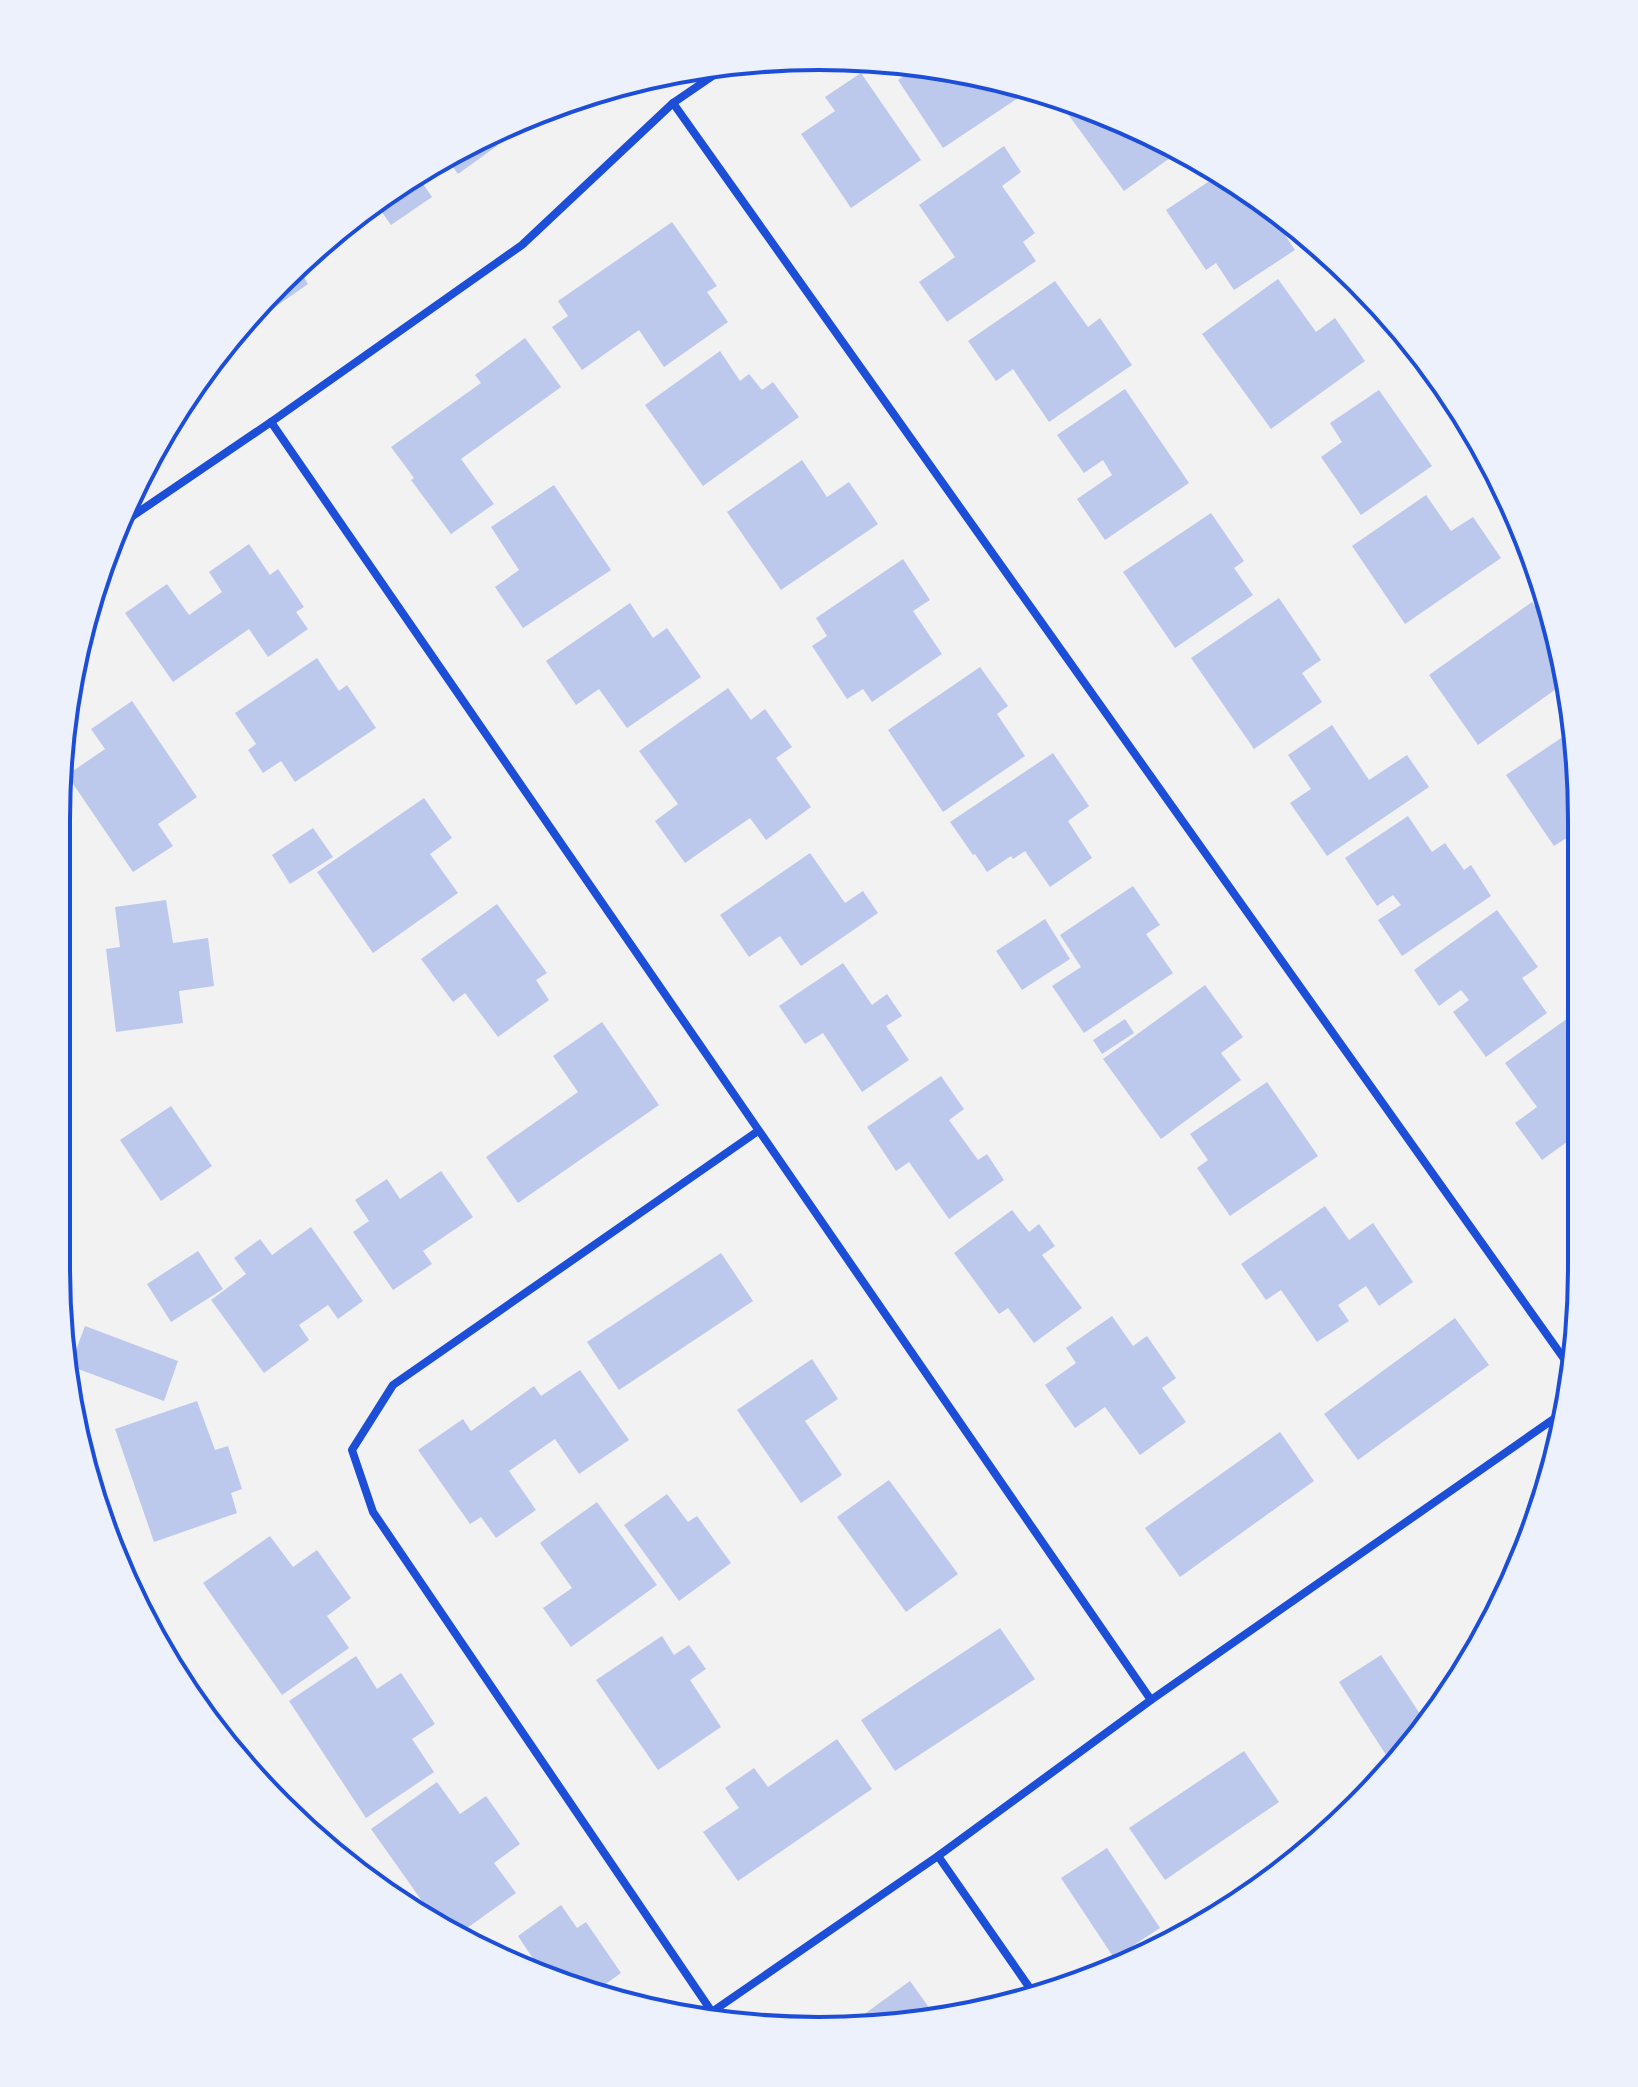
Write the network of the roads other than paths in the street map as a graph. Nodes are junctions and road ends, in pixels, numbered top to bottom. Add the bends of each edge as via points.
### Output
1 (710, 78) edge
2 (673, 103) junction
3 (271, 422) junction
4 (135, 514) edge
5 (758, 1131) junction
6 (1563, 1357) edge
7 (1553, 1420) edge
8 (1151, 1700) junction
9 (938, 1856) junction
10 (1029, 1986) edge
11 (705, 2008) edge
12 (715, 2010) edge

1 - 2 street
2 - 3 street via 522,245
2 - 6 street
3 - 4 street
3 - 5 street
5 - 8 street
5 - 11 street via 393,1385 352,1450 373,1512
7 - 8 street
8 - 9 street
9 - 10 street
9 - 12 street

